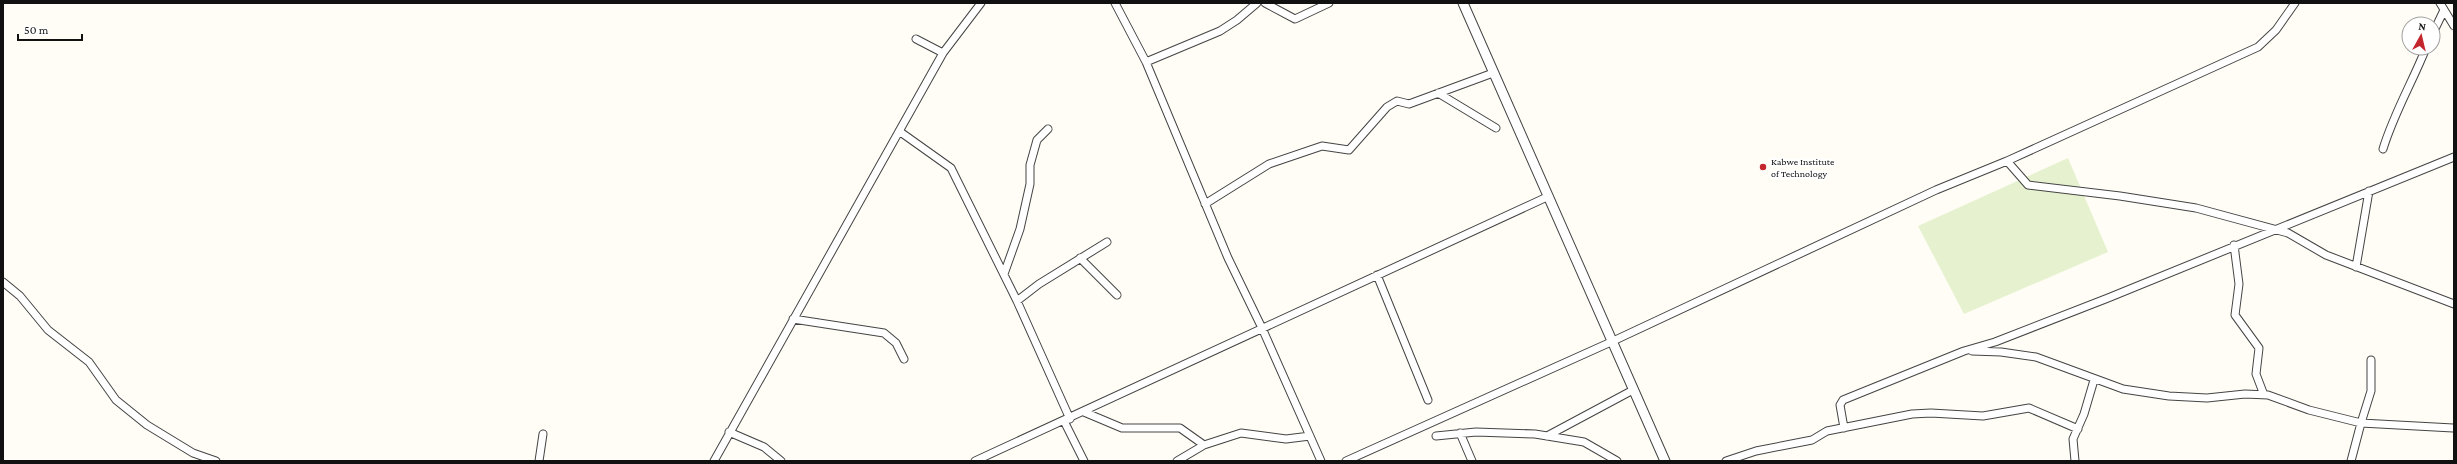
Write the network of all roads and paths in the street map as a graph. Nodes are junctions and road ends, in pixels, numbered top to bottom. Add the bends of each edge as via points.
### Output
1 (981, 3) edge
2 (1115, 3) edge
3 (1258, 3) edge
4 (1265, 3) edge
5 (1329, 3) edge
6 (1462, 3) edge
7 (2295, 3) edge
8 (2440, 3) edge
9 (2444, 10) junction
10 (2441, 16) edge
11 (2454, 26) edge
12 (916, 39) dead end
13 (943, 53) junction
14 (2423, 56) edge
15 (1146, 62) junction
16 (1493, 73) junction
17 (1438, 93) junction
18 (1496, 128) dead end
19 (1048, 129) dead end
20 (899, 131) junction
21 (2382, 149) dead end
22 (2454, 157) edge
23 (2007, 161) junction
24 (2369, 191) junction
25 (1547, 197) junction
26 (1205, 204) junction
27 (2273, 229) junction
28 (1107, 242) dead end
29 (2234, 245) junction
30 (1080, 258) junction
31 (2356, 267) junction
32 (1004, 274) junction
33 (1377, 275) junction
34 (3, 282) edge
35 (1117, 295) dead end
36 (1018, 301) junction
37 (2454, 304) edge
38 (792, 320) junction
39 (1262, 328) junction
40 (1611, 342) junction
41 (1964, 351) junction
42 (904, 359) dead end
43 (2371, 360) dead end
44 (2094, 380) junction
45 (1633, 390) junction
46 (2264, 394) junction
47 (1428, 400) dead end
48 (1084, 412) junction
49 (1067, 420) junction
50 (2361, 423) junction
51 (1844, 428) junction
52 (2453, 428) dead end
53 (2078, 429) junction
54 (729, 432) junction
55 (1460, 433) junction
56 (543, 434) dead end
57 (1310, 436) junction
58 (1436, 436) dead end
59 (1547, 436) junction
60 (1204, 445) junction
61 (216, 461) edge
62 (539, 461) edge
63 (714, 461) edge
64 (782, 461) edge
65 (975, 461) edge
66 (1084, 461) edge
67 (1177, 461) edge
68 (1321, 461) edge
69 (1346, 461) edge
70 (1472, 461) edge
71 (1617, 461) edge
72 (1665, 461) edge
73 (1726, 461) edge
74 (2075, 461) edge
75 (2351, 461) edge

1 - 13 street
2 - 15 street
3 - 15 street via 1237,20 1206,38
4 - 5 street via 1295,19
6 - 16 street
7 - 23 street via 2276,30 2258,47
8 - 9 street
9 - 10 street
9 - 11 street
12 - 13 street
13 - 20 street
14 - 21 street via 2394,116
15 - 26 street
16 - 17 street
16 - 25 street
17 - 18 street
17 - 26 street via 1409,104 1397,101 1387,107 1349,150 1322,146 1269,164
19 - 32 street via 1037,140 1030,165 1030,184 1020,229
20 - 32 street via 951,168
20 - 38 street
22 - 24 street
23 - 27 street via 2028,185 2196,208
23 - 40 street via 1936,190
24 - 27 street
24 - 31 street
25 - 33 street
25 - 40 street
26 - 39 street
27 - 29 street
27 - 31 street via 2288,233 2326,255
28 - 30 street
29 - 41 street via 2054,319
29 - 46 street via 2239,284 2235,314 2260,348 2256,374
30 - 35 street
30 - 36 street via 1039,284
31 - 37 street
32 - 36 street
33 - 39 street
33 - 47 street
34 - 61 street via 20,296 48,330 89,362 116,400 160,433 194,453
36 - 49 street
38 - 42 street via 884,333 896,343
38 - 54 street
39 - 48 street
39 - 57 street
40 - 45 street
40 - 69 street
41 - 44 street via 2001,352 2036,357
41 - 51 street via 1844,400 1840,405
43 - 50 street via 2371,391
44 - 46 street via 2123,389 2170,396 2207,398
44 - 53 street
45 - 59 street
45 - 72 street
46 - 50 street via 2276,396 2309,410
48 - 49 street
48 - 60 street via 1122,428 1180,428
49 - 65 street
49 - 66 street
50 - 52 street
50 - 75 street
51 - 53 street via 1912,414 1983,416 2029,408
51 - 73 street via 1826,431 1812,440
53 - 74 street via 2073,439
54 - 63 street
54 - 64 street via 764,447
55 - 58 street
55 - 59 street
55 - 70 street
56 - 62 street
57 - 60 street via 1286,439 1241,433
57 - 68 street
59 - 71 street via 1584,442
60 - 67 street

